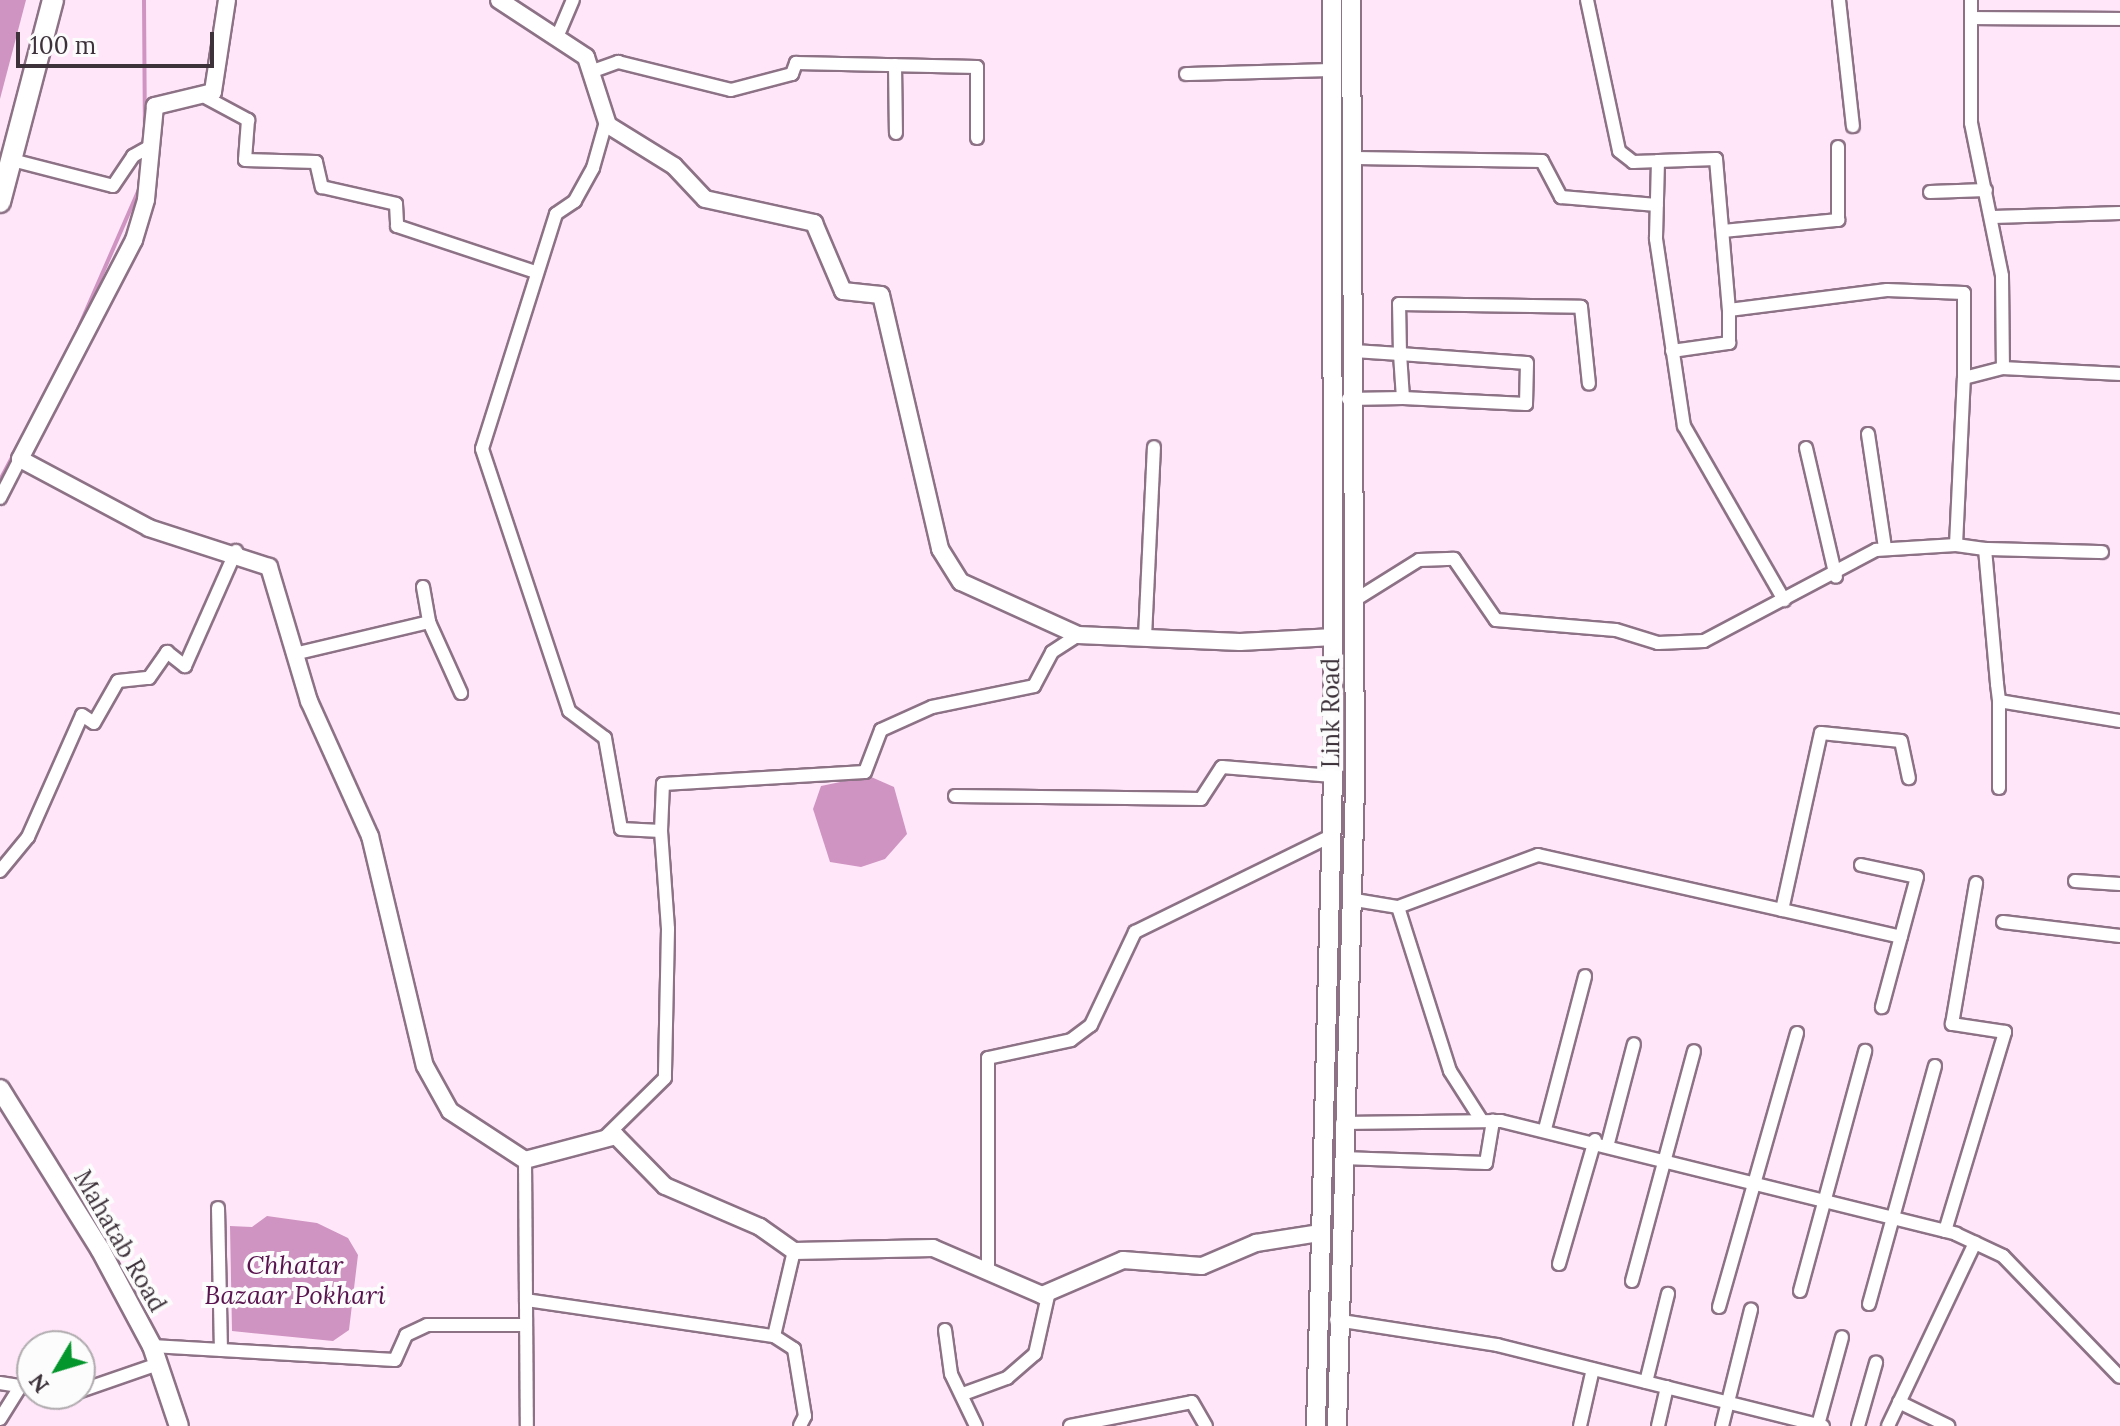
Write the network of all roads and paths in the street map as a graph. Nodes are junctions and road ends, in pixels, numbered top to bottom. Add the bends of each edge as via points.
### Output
1 (53, 0) edge
2 (227, 0) edge
3 (499, 0) edge
4 (573, 0) edge
5 (1332, 0) edge
6 (1351, 0) edge
7 (1587, 0) edge
8 (1839, 0) edge
9 (1971, 0) edge
10 (1972, 18) junction
11 (2120, 19) edge
12 (558, 35) junction
13 (895, 65) junction
14 (1333, 70) junction
15 (593, 71) junction
16 (1186, 74) dead end
17 (207, 98) junction
18 (606, 122) junction
19 (1853, 126) dead end
20 (896, 133) dead end
21 (977, 138) dead end
22 (153, 145) junction
23 (1838, 147) dead end
24 (1356, 158) junction
25 (12, 160) junction
26 (1658, 161) junction
27 (1986, 190) junction
28 (1930, 192) dead end
29 (0, 202) edge
30 (1657, 205) junction
31 (2120, 213) edge
32 (1993, 217) junction
33 (1723, 231) junction
34 (535, 272) junction
35 (1729, 310) junction
36 (1354, 351) junction
37 (1672, 351) junction
38 (1400, 354) junction
39 (2003, 368) junction
40 (2120, 374) edge
41 (1964, 378) junction
42 (1589, 384) dead end
43 (1403, 398) junction
44 (1332, 399) junction
45 (1353, 399) junction
46 (1868, 434) dead end
47 (1154, 447) dead end
48 (1806, 448) dead end
49 (20, 459) junction
50 (0, 498) edge
51 (1956, 545) junction
52 (1885, 548) junction
53 (1985, 549) junction
54 (236, 551) junction
55 (2102, 552) dead end
56 (1836, 577) junction
57 (423, 587) dead end
58 (1355, 600) junction
59 (1784, 600) junction
60 (429, 622) junction
61 (1078, 635) junction
62 (1145, 637) junction
63 (1334, 637) junction
64 (294, 654) junction
65 (461, 693) dead end
66 (1999, 701) junction
67 (2120, 721) edge
68 (1333, 776) junction
69 (1909, 778) dead end
70 (1999, 788) dead end
71 (955, 796) dead end
72 (661, 831) junction
73 (1331, 836) junction
74 (1861, 865) dead end
75 (0, 871) edge
76 (1330, 881) junction
77 (2075, 881) dead end
78 (1976, 883) dead end
79 (2120, 884) edge
80 (1350, 891) junction
81 (1398, 907) junction
82 (1782, 910) junction
83 (2003, 922) dead end
84 (2120, 936) edge
85 (1901, 937) junction
86 (1585, 976) dead end
87 (1882, 1007) dead end
88 (1797, 1033) dead end
89 (1634, 1044) dead end
90 (1694, 1051) dead end
91 (1865, 1051) dead end
92 (1935, 1066) dead end
93 (0, 1089) edge
94 (1488, 1121) junction
95 (1341, 1123) junction
96 (1545, 1129) junction
97 (606, 1136) junction
98 (1602, 1142) junction
99 (1342, 1158) junction
100 (1666, 1158) junction
101 (525, 1160) junction
102 (1754, 1182) junction
103 (1822, 1199) junction
104 (218, 1208) dead end
105 (1893, 1218) junction
106 (1945, 1231) junction
107 (1320, 1233) junction
108 (1975, 1243) junction
109 (794, 1251) junction
110 (1559, 1264) dead end
111 (988, 1268) junction
112 (1632, 1281) dead end
113 (1800, 1291) dead end
114 (1668, 1294) dead end
115 (1048, 1296) junction
116 (526, 1300) junction
117 (1869, 1304) dead end
118 (1719, 1307) dead end
119 (1751, 1310) dead end
120 (1336, 1320) junction
121 (526, 1325) junction
122 (945, 1330) dead end
123 (774, 1336) junction
124 (1842, 1337) dead end
125 (152, 1346) junction
126 (221, 1350) junction
127 (1876, 1363) dead end
128 (158, 1364) junction
129 (1593, 1369) junction
130 (2120, 1377) edge
131 (1646, 1382) junction
132 (96, 1385) edge
133 (1667, 1387) junction
134 (963, 1394) junction
135 (16, 1400) edge
136 (1728, 1402) junction
137 (1899, 1402) junction
138 (0, 1419) edge
139 (1785, 1421) edge
140 (1821, 1425) edge
141 (179, 1426) edge
142 (527, 1426) edge
143 (800, 1426) edge
144 (976, 1426) edge
145 (1070, 1426) edge
146 (1206, 1426) edge
147 (1316, 1426) edge
148 (1337, 1426) edge
149 (1580, 1426) edge
150 (1658, 1426) edge
151 (1722, 1426) edge
152 (1858, 1426) edge
153 (1888, 1426) edge
154 (1948, 1426) edge

1 - 25 main road
2 - 17 street
3 - 12 street
4 - 12 street
5 - 14 main road, Link Road
6 - 24 main road, Link Road
7 - 26 street via 1619,151 1633,162
8 - 19 street
9 - 10 street
10 - 11 street
10 - 27 street via 1971,123
12 - 15 street
13 - 15 street via 796,63 792,74 731,90 618,62
13 - 20 street
13 - 21 street via 977,67
14 - 16 street
14 - 44 main road, Link Road
15 - 18 street
17 - 22 street via 155,106
17 - 34 street via 248,120 245,160 316,162 322,187 396,204 397,226
18 - 34 street via 593,168 575,201 556,214
18 - 61 street via 674,166 705,199 814,223 843,291 881,295 944,562 975,591
22 - 25 street via 108,186
22 - 49 street via 146,200 126,259
23 - 33 street via 1838,220
24 - 30 street via 1542,161 1561,197
24 - 36 main road, Link Road
25 - 29 main road
26 - 30 street
26 - 33 street via 1716,159
27 - 28 street
27 - 32 street
30 - 37 street
31 - 32 street
32 - 39 street
33 - 35 street
34 - 72 street via 482,463 569,711 605,738 621,829
35 - 37 street via 1729,343
35 - 41 street via 1887,290 1964,293
36 - 38 street
36 - 45 main road, Link Road
37 - 59 street via 1684,426
38 - 42 street via 1399,304 1581,307
38 - 43 street
38 - 43 street via 1527,363 1526,404
39 - 40 street
39 - 41 street
41 - 51 street
43 - 45 street
44 - 45 street
44 - 63 main road, Link Road
45 - 58 main road, Link Road
46 - 52 street
47 - 62 street
48 - 56 street
49 - 50 street
49 - 54 street via 149,528
51 - 52 street
51 - 53 street
52 - 56 street
53 - 55 street
53 - 66 street
54 - 64 street via 269,567
54 - 75 street via 185,666 167,652 149,678 118,681 94,723 82,715 28,837
56 - 59 street
57 - 60 street
58 - 59 street via 1419,560 1454,559 1496,620 1616,630 1680,646 1704,641
58 - 80 main road, Link Road
60 - 64 street
60 - 65 street
61 - 62 street
61 - 72 street via 1052,652 1034,686 932,707 881,730 865,772 663,784
62 - 63 street
63 - 68 main road, Link Road
64 - 101 street via 388,890 406,993 435,1089 466,1124
66 - 67 street
66 - 70 street
68 - 71 street via 1222,767 1201,799
68 - 73 main road, Link Road
69 - 82 street via 1901,741 1821,733
72 - 97 street via 668,929 665,1078
73 - 76 main road, Link Road
73 - 111 street via 1135,932 1091,1025 1071,1040 988,1058
74 - 85 street via 1917,877
76 - 80 main road
76 - 107 main road, Link Road
77 - 79 street
78 - 106 street via 1952,1024 2005,1032
80 - 81 street
80 - 95 main road, Link Road
81 - 82 street via 1538,855
81 - 94 street via 1450,1071
82 - 85 street
83 - 84 street
85 - 87 street
86 - 96 street
88 - 102 street
89 - 98 street
90 - 100 street
91 - 103 street
92 - 105 street
93 - 125 main road, Mahatab Road
94 - 95 street
94 - 96 street
94 - 99 street via 1486,1163
95 - 99 main road, Link Road
96 - 98 street
97 - 101 street
97 - 109 street via 624,1142 665,1186 760,1227
98 - 100 street
98 - 110 street
99 - 120 main road, Link Road
100 - 102 street
100 - 112 street
101 - 116 street
102 - 103 street
102 - 118 street
103 - 105 street
103 - 113 street
104 - 126 street
105 - 106 street
105 - 117 street
106 - 108 street
107 - 115 street via 1256,1243 1202,1266 1123,1260
107 - 147 main road, Link Road
108 - 130 street via 2003,1256
108 - 137 street
109 - 111 street via 911,1245
109 - 123 street
111 - 115 street
114 - 131 street
115 - 134 street via 1035,1354 1007,1378
116 - 121 street
116 - 123 street
119 - 136 street
120 - 129 street
120 - 148 main road, Link Road
121 - 126 street via 427,1325 406,1335 395,1360
121 - 142 street
122 - 134 street via 951,1374
123 - 143 street via 794,1349 805,1416
124 - 140 street
125 - 126 street
125 - 128 main road, Mahatab Road
127 - 152 street
128 - 132 street
128 - 141 main road, Mahatab Road
129 - 131 street
129 - 149 street
131 - 133 street
133 - 136 street
133 - 150 street
134 - 144 street
135 - 138 street
136 - 139 street
136 - 151 street
137 - 153 street
137 - 154 street
139 - 140 street
145 - 146 street via 1192,1402

